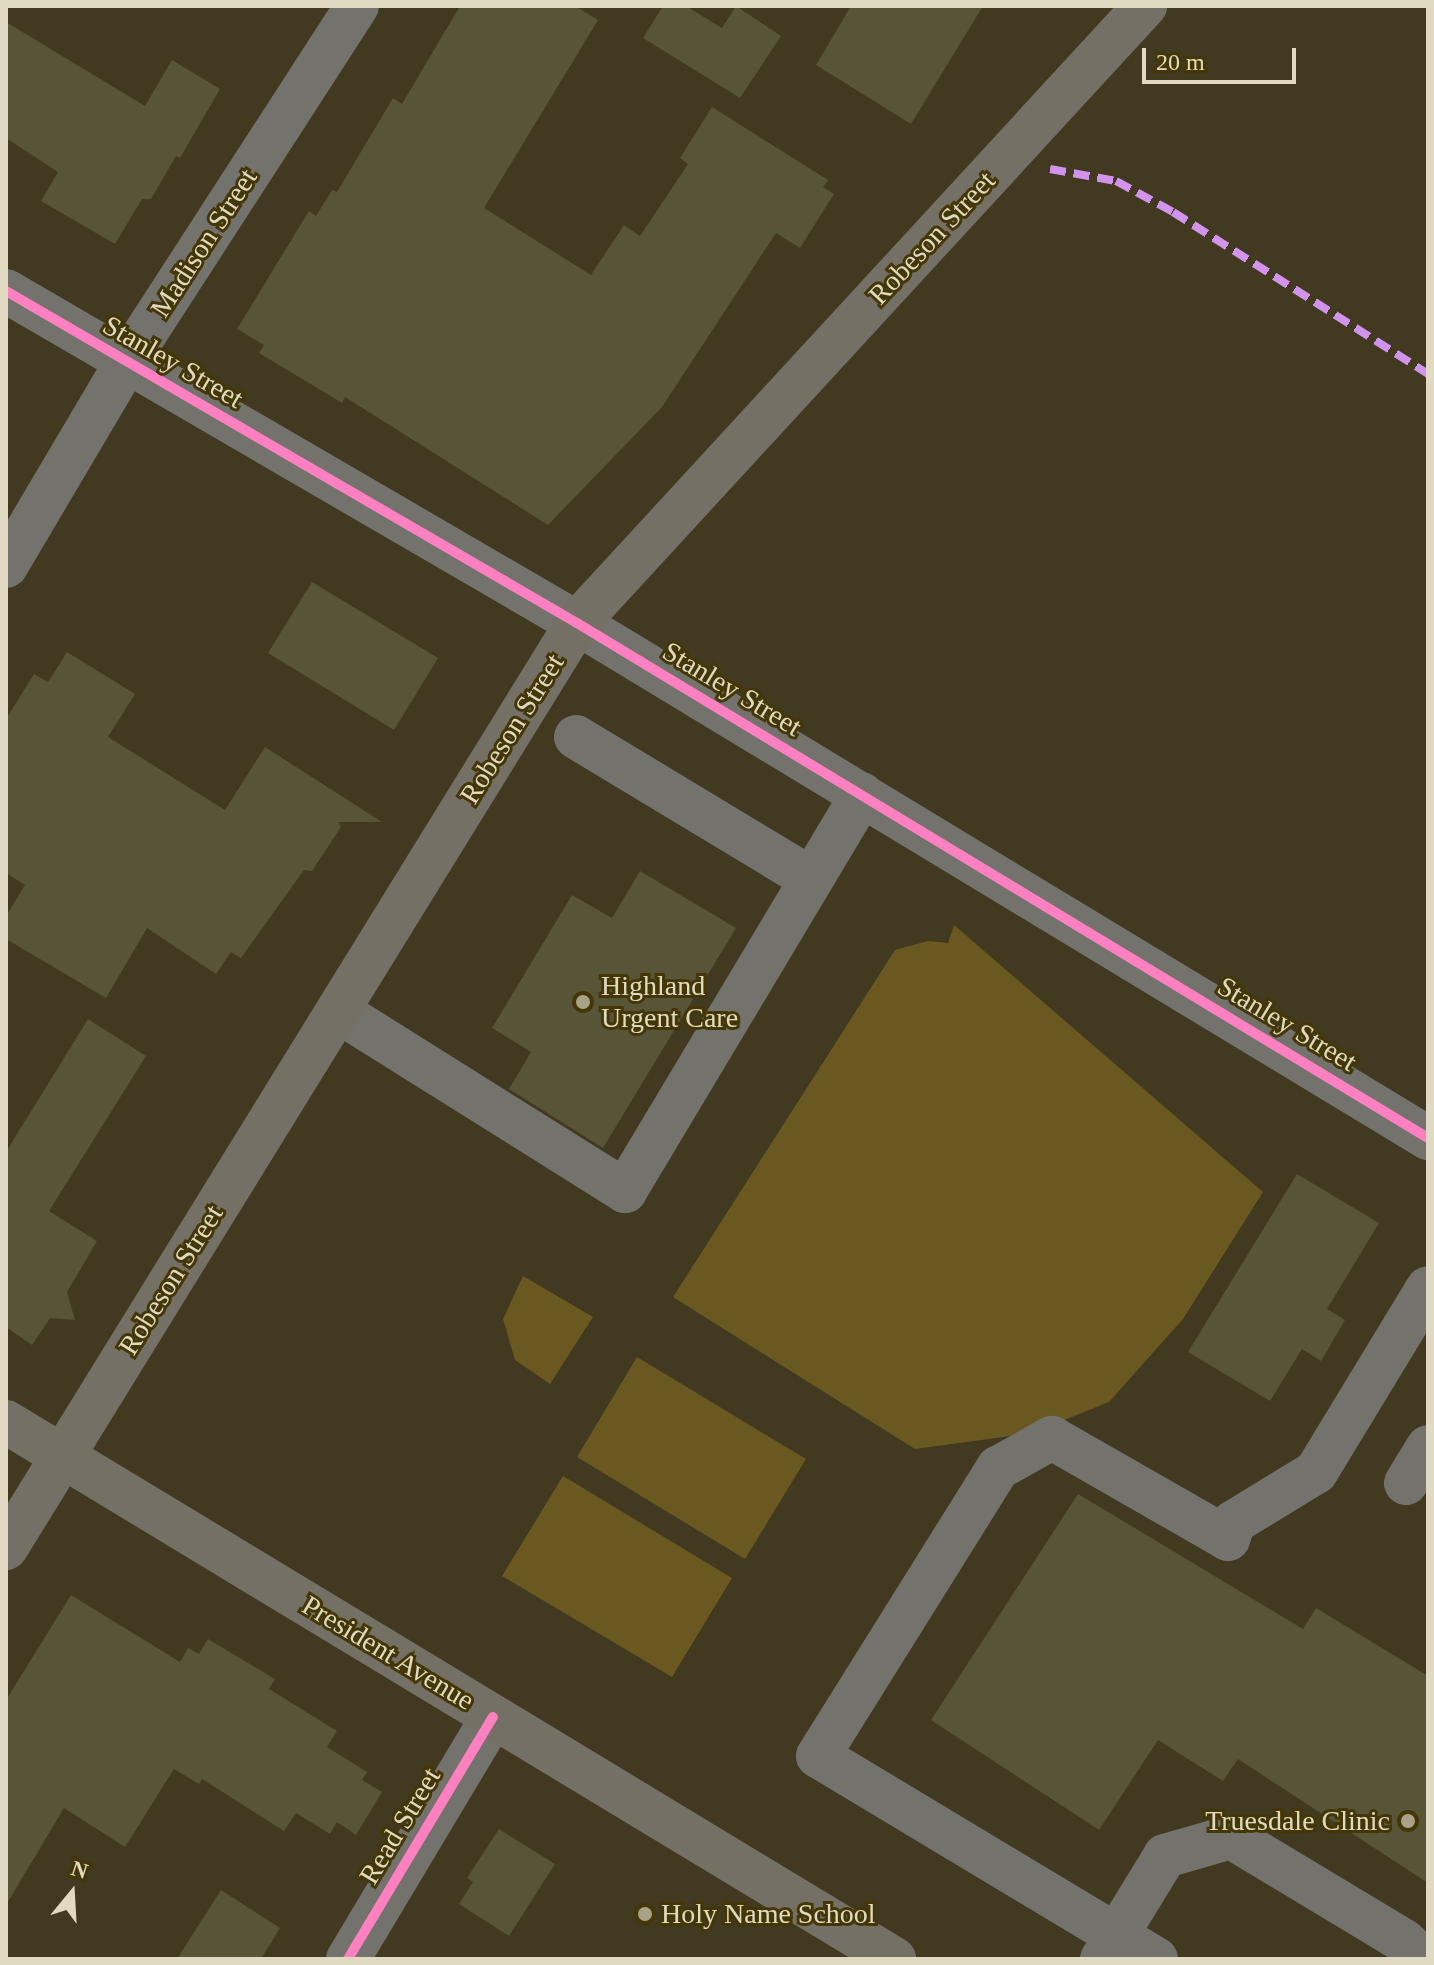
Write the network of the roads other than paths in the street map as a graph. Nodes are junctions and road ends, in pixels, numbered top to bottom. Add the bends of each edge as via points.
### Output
1 (357, 6) edge
2 (1145, 6) edge
3 (6, 291) edge
4 (126, 363) junction
5 (6, 566) edge
6 (577, 623) junction
7 (576, 737) dead end
8 (862, 795) junction
9 (811, 879) junction
10 (338, 1011) junction
11 (1428, 1138) edge
12 (1428, 1288) edge
13 (6, 1422) edge
14 (63, 1455) junction
15 (6, 1548) edge
16 (493, 1717) junction
17 (1108, 1947) edge
18 (348, 1959) edge
19 (894, 1959) edge
20 (1156, 1959) edge
21 (1423, 1959) edge

1 - 4 street, Madison Street
2 - 6 main road, Robeson Street
3 - 4 street, Stanley Street
4 - 5 street, Madison Street
4 - 6 street, Stanley Street
6 - 8 street, Stanley Street
6 - 10 main road, Robeson Street
7 - 9 street
8 - 9 street
8 - 11 street, Stanley Street
9 - 10 street via 625,1191
10 - 14 main road, Robeson Street
12 - 17 street via 1316,1472 1234,1522 1228,1539 1052,1438 998,1468 818,1756
13 - 14 main road, President Avenue
14 - 15 main road, Robeson Street
14 - 16 main road, President Avenue
16 - 18 street, Read Street
16 - 19 main road, President Avenue
17 - 20 street
17 - 21 street via 1165,1856 1231,1837 1404,1941

